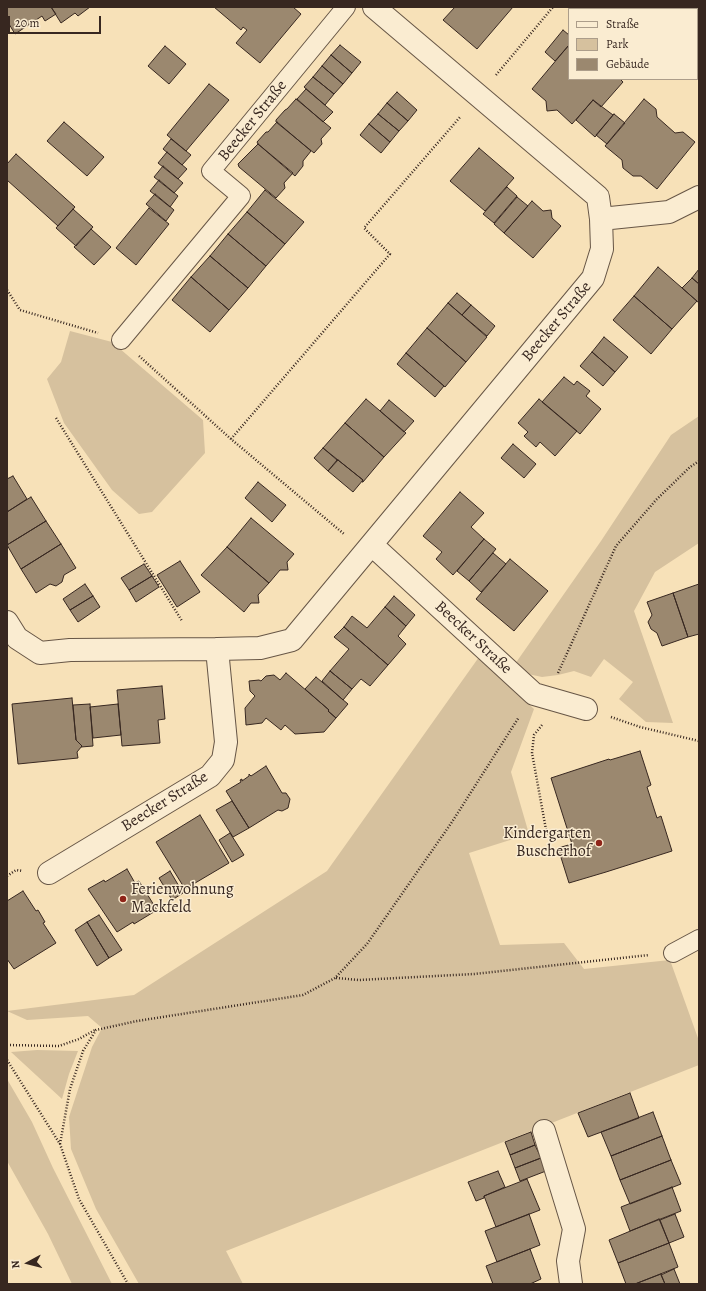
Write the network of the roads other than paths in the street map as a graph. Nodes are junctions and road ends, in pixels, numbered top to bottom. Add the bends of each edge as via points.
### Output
1 (346, 7) edge
2 (374, 7) edge
3 (699, 197) edge
4 (601, 220) junction
5 (121, 340) road end
6 (369, 548) junction
7 (7, 622) edge
8 (208, 649) junction
9 (586, 709) road end
10 (49, 873) dead end
11 (699, 939) edge
12 (673, 953) road end
13 (544, 1131) dead end
14 (571, 1284) edge

1 - 5 lane, Beecker Straße via 211,171 241,196
2 - 4 street, Beecker Straße via 598,196
3 - 4 street via 670,212
4 - 6 street, Beecker Straße via 602,249 593,278
6 - 8 street, Beecker Straße via 292,640 260,648
6 - 9 street, Beecker Straße via 534,694
7 - 8 street, Beecker Straße via 17,638 40,653 70,650
8 - 10 street, Beecker Straße via 226,742 223,760 210,776
11 - 12 lane
13 - 14 street via 574,1229 568,1261

